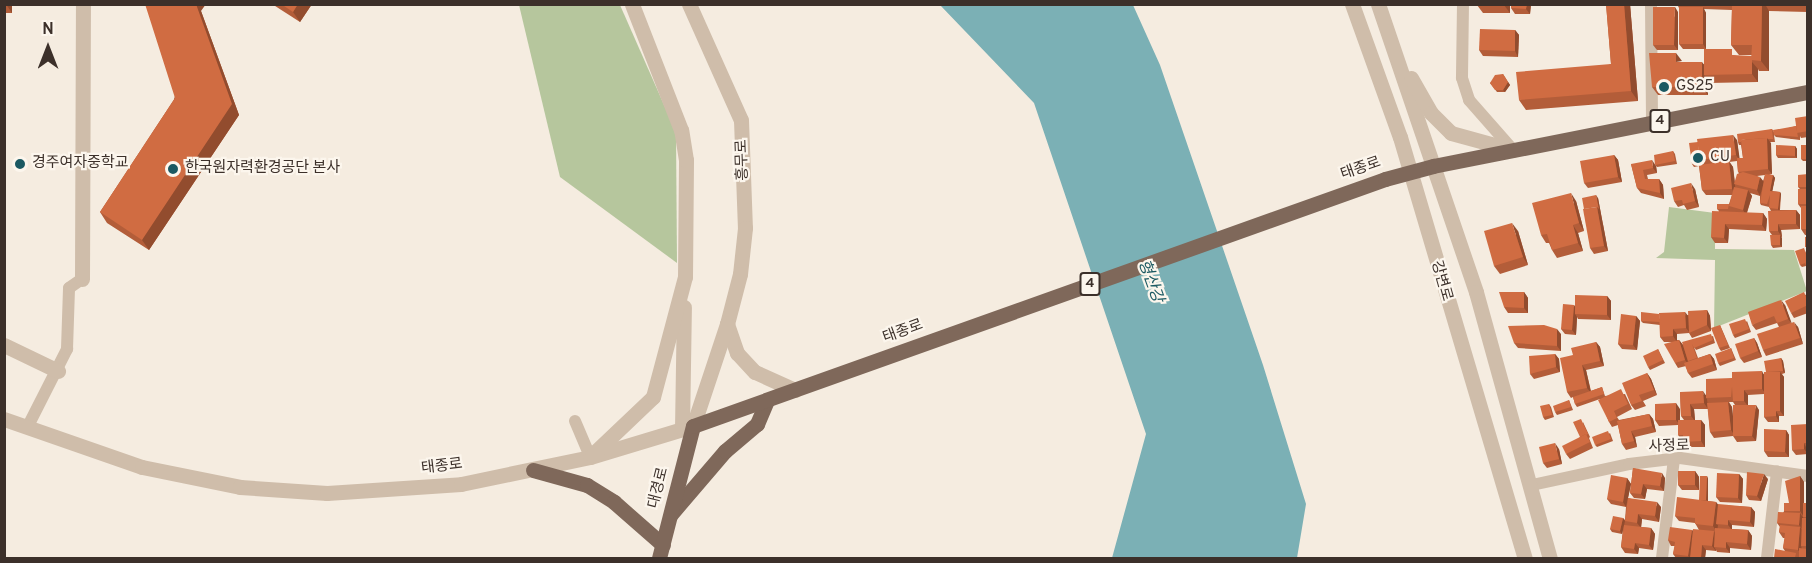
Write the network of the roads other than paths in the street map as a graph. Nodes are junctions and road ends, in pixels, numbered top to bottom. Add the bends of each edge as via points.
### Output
1 (83, 4) edge
2 (632, 4) edge
3 (689, 4) edge
4 (1352, 4) edge
5 (1378, 4) edge
6 (1463, 4) edge
7 (1651, 4) edge
8 (1397, 59) junction
9 (1808, 92) edge
10 (1652, 122) junction
11 (1513, 150) junction
12 (1433, 166) junction
13 (1410, 172) junction
14 (685, 277) junction
15 (82, 279) joint
16 (727, 324) junction
17 (4, 345) edge
18 (58, 371) junction
19 (795, 390) junction
20 (767, 400) junction
21 (4, 418) edge
22 (575, 421) dead end
23 (27, 428) junction
24 (688, 431) junction
25 (590, 457) junction
26 (1674, 459) junction
27 (533, 470) junction
28 (1777, 472) junction
29 (1808, 476) edge
30 (1532, 485) junction
31 (671, 514) junction
32 (661, 552) edge
33 (1525, 558) edge
34 (1550, 558) edge
35 (1662, 558) edge
36 (1767, 558) edge

1 - 15 street
2 - 14 street via 681,129 686,160
3 - 16 street, 흥무로 via 741,120 745,228 740,274
4 - 13 street, 강변로
5 - 8 street, 강변로
6 - 11 street via 1462,78 1469,100
7 - 10 street
8 - 11 street via 1406,65 1431,113 1451,133
8 - 12 street, 강변로
9 - 10 main road, 태종로 / 4
10 - 11 main road, 태종로 / 4
11 - 12 main road, 태종로 / 4
12 - 13 main road, 태종로 / 4
12 - 30 street, 강변로 via 1476,292
13 - 19 main road, 태종로 / 4
13 - 33 street, 강변로
14 - 24 street
14 - 25 street via 653,397
15 - 18 street via 69,288 67,349
16 - 19 street via 737,353 755,372
16 - 24 street, 흥무로
17 - 18 street
18 - 23 street
19 - 20 main road, 태종로 / 4
20 - 24 main road, 태종로 / 4
20 - 31 main road via 757,423 725,451
21 - 23 street, 태종로
22 - 25 street
23 - 27 street, 태종로 via 142,467 284,492 405,490
24 - 25 street, 태종로
24 - 31 main road, 대경로
25 - 27 street, 태종로
26 - 28 street, 사정로
26 - 30 street, 사정로 via 1629,464
26 - 35 street
27 - 32 main road via 587,485 614,502
28 - 29 street, 사정로
28 - 36 street
30 - 34 street, 강변로
31 - 32 main road, 대경로

